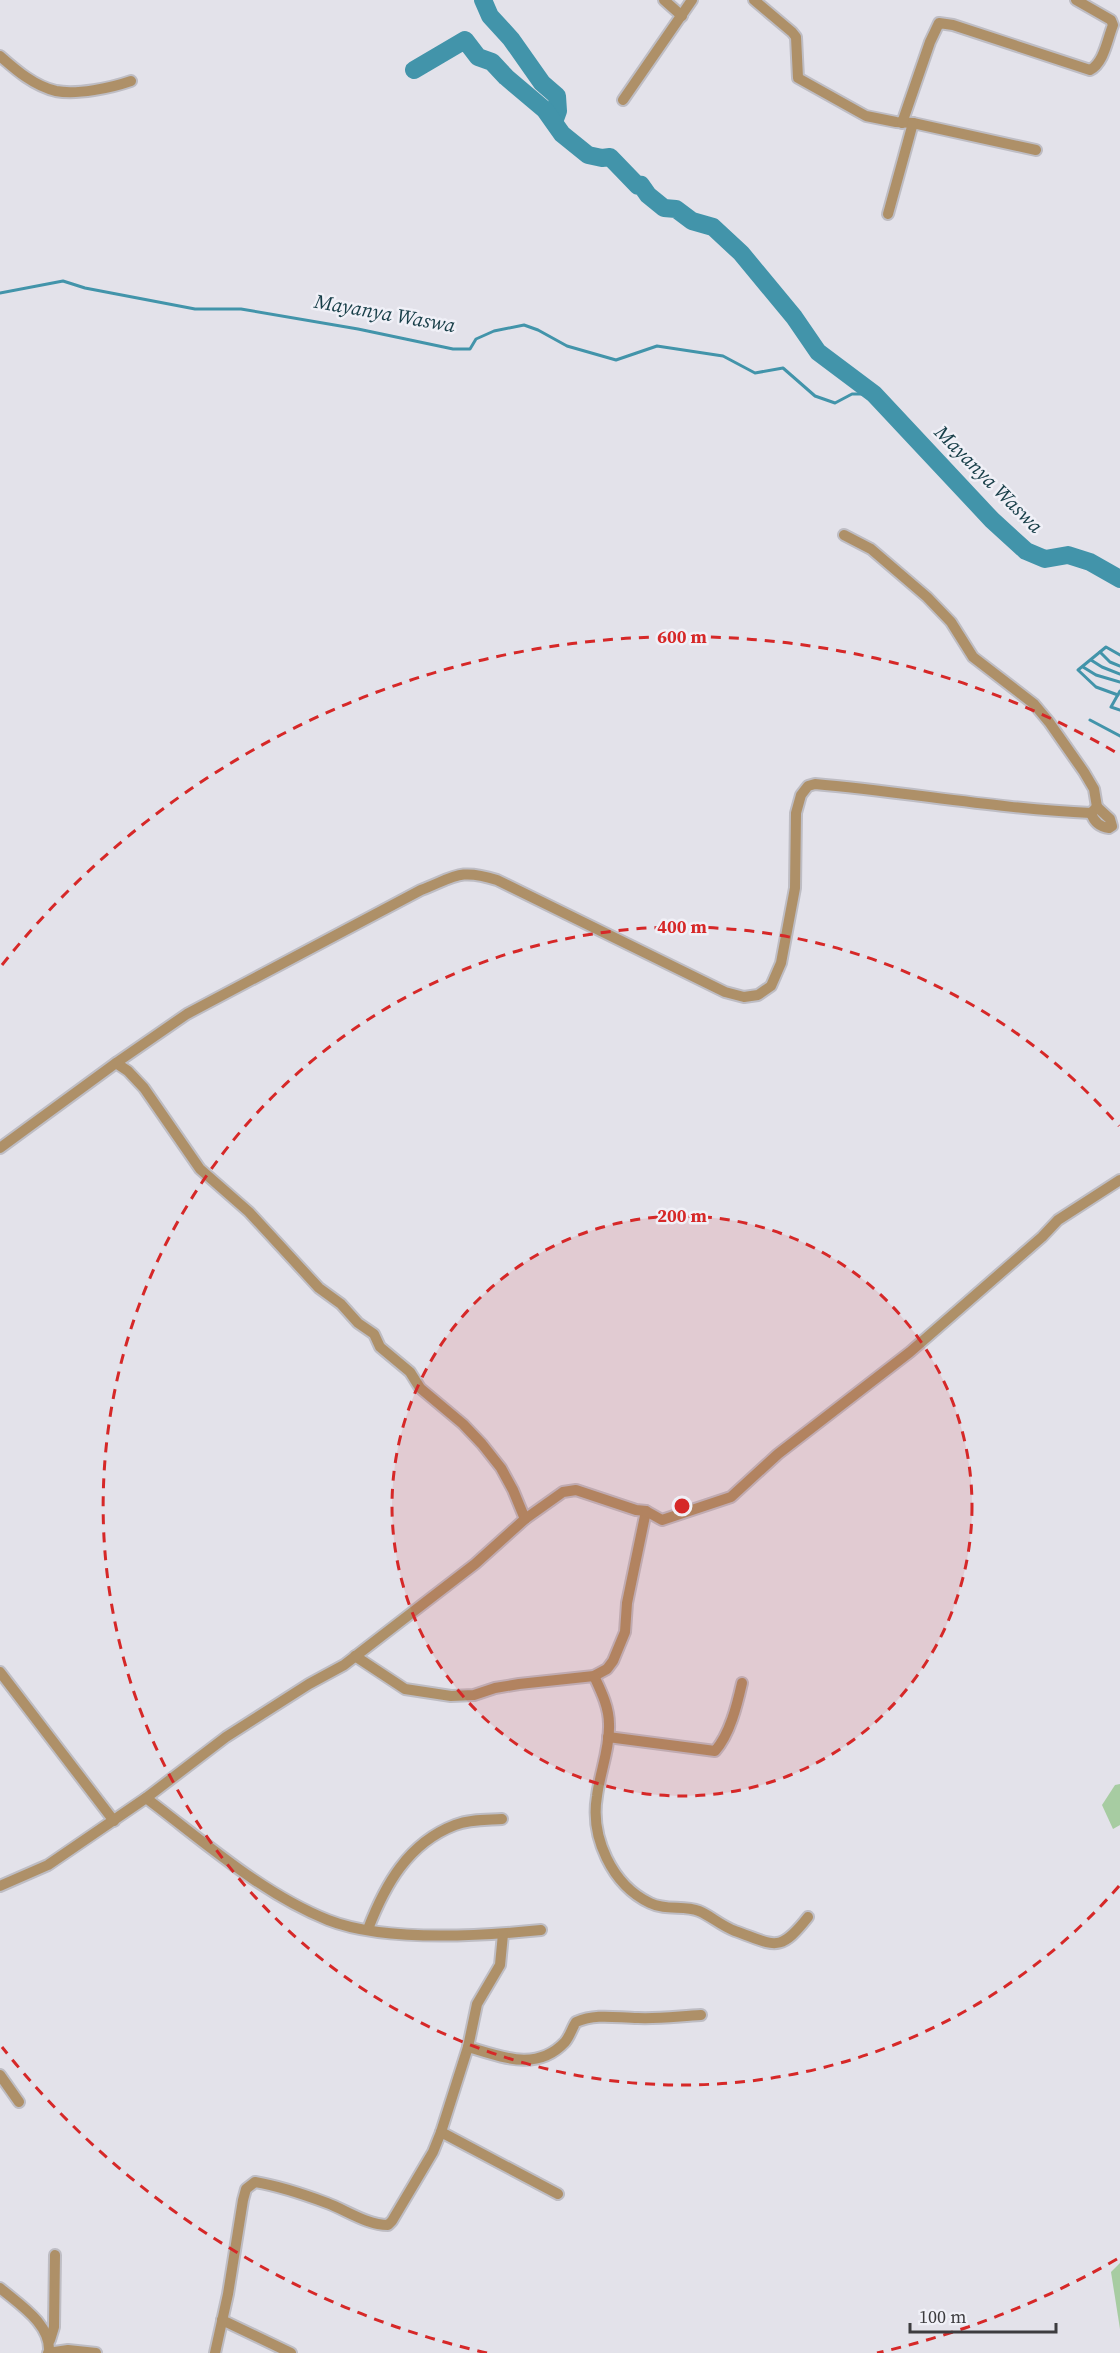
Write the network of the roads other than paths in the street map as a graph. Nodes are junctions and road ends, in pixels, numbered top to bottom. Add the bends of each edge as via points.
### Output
1 (664, 0) edge
2 (692, 0) edge
3 (754, 0) edge
4 (1076, 0) edge
5 (682, 16) junction
6 (0, 56) edge
7 (131, 81) dead end
8 (623, 100) dead end
9 (907, 123) junction
10 (1036, 150) dead end
11 (888, 214) dead end
12 (844, 535) dead end
13 (116, 1062) junction
14 (0, 1148) edge
15 (1120, 1180) edge
16 (646, 1511) junction
17 (525, 1519) junction
18 (355, 1656) junction
19 (0, 1672) edge
20 (594, 1676) junction
21 (742, 1683) dead end
22 (608, 1737) junction
23 (146, 1798) junction
24 (502, 1819) dead end
25 (114, 1821) junction
26 (0, 1886) edge
27 (808, 1917) dead end
28 (368, 1929) junction
29 (541, 1930) dead end
30 (504, 1934) junction
31 (701, 2015) dead end
32 (468, 2047) junction
33 (0, 2075) edge
34 (19, 2102) dead end
35 (441, 2132) junction
36 (558, 2194) dead end
37 (55, 2256) dead end
38 (3, 2294) edge
39 (222, 2320) junction
40 (50, 2340) junction
41 (49, 2353) edge
42 (96, 2353) edge
43 (216, 2353) edge
44 (291, 2353) edge

1 - 5 street
2 - 5 street
3 - 9 street via 796,37 798,78 866,116
4 - 9 street via 1112,20 1100,63 1093,69 939,23
5 - 8 street
6 - 7 street via 31,81 57,91 110,89
9 - 10 street
9 - 11 street
12 - 13 street via 871,549 927,597 951,622 973,657 1034,704 1094,789 1094,810 808,786 796,813 795,888 782,963 771,986 752,997 736,996 699,981 497,880 469,872 460,874 421,890 187,1014
13 - 14 street
13 - 17 street via 144,1088 200,1169 249,1212 319,1288 374,1334 380,1347 410,1372 420,1388 482,1444 501,1468
15 - 16 street via 1058,1220 910,1352 778,1454 731,1497 662,1520
16 - 17 street via 576,1490 563,1492
16 - 20 street via 625,1632 613,1661
17 - 18 street via 475,1564
18 - 20 street via 405,1689 451,1696
18 - 23 street via 226,1737
19 - 25 street
20 - 22 street via 607,1711
21 - 22 street via 723,1740 715,1751
22 - 27 street via 597,1796 597,1824 605,1854 621,1881 649,1903 665,1909 697,1910 726,1928 768,1943 784,1942
23 - 25 street
23 - 28 street via 281,1896 330,1921
24 - 28 street via 457,1824 437,1833 414,1851 394,1874
25 - 26 street via 48,1865
28 - 30 street via 428,1935
29 - 30 street
30 - 32 street via 500,1965 477,2004
31 - 32 street via 639,2019 604,2015 581,2020 555,2051 528,2061
32 - 35 street
33 - 34 street
35 - 36 street
35 - 39 street via 421,2174 388,2225 376,2224 277,2186 251,2184 239,2217
37 - 40 street via 54,2327
38 - 40 street via 41,2325
39 - 43 street
39 - 44 street
40 - 41 street
41 - 42 street

